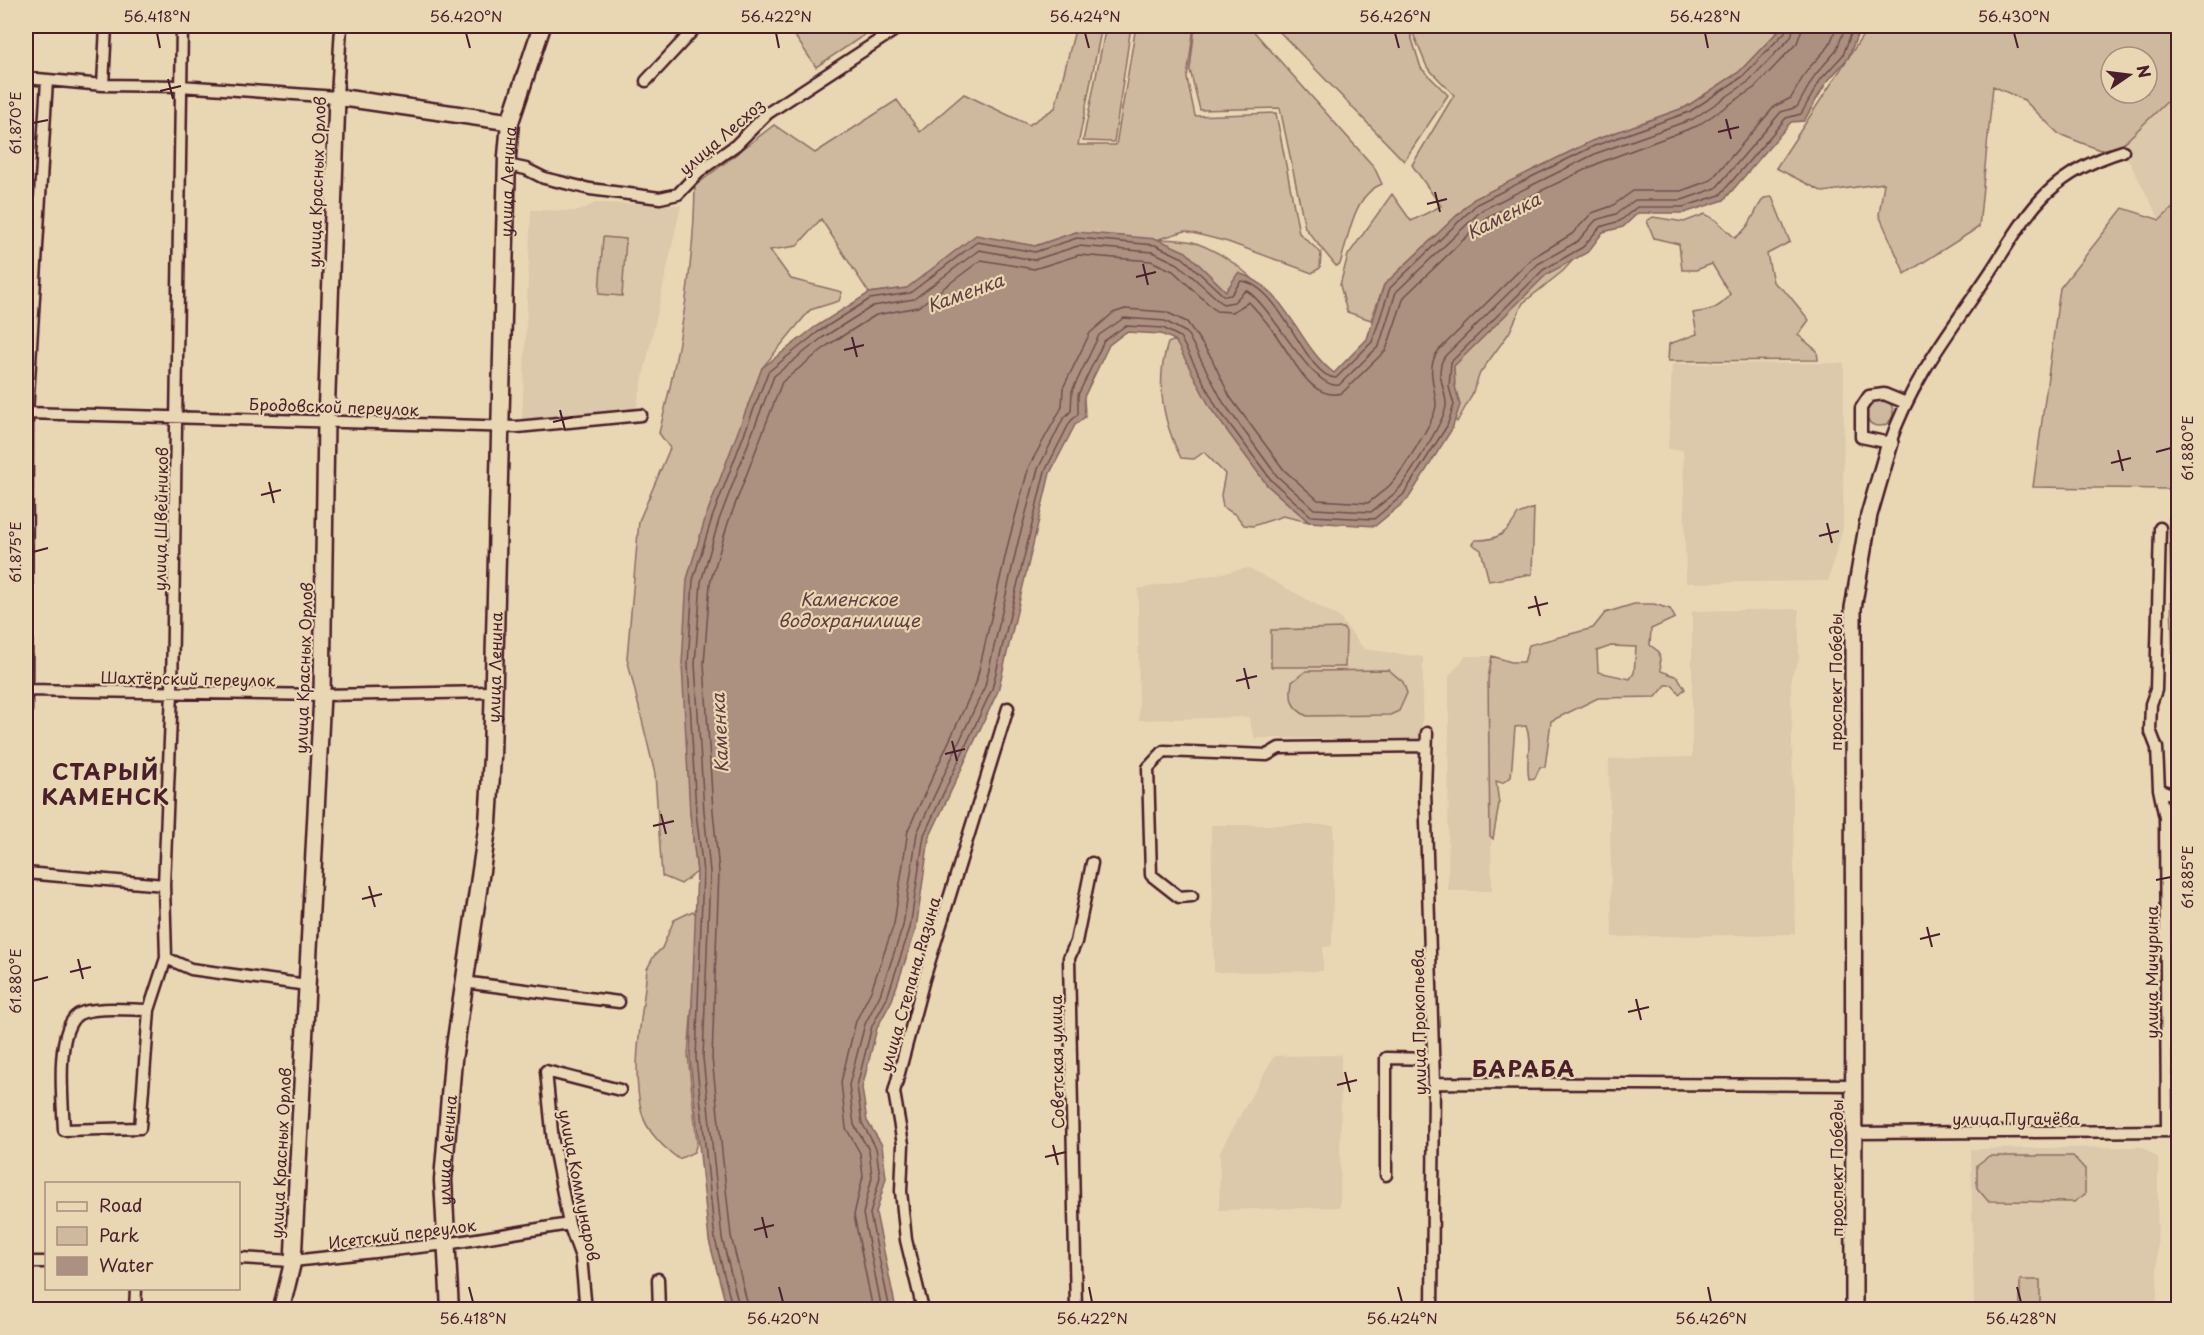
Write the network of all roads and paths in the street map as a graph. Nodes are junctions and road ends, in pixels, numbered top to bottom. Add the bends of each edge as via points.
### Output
1 (106, 26) edge
2 (182, 26) edge
3 (341, 26) edge
4 (543, 26) edge
5 (697, 26) edge
6 (901, 26) edge
7 (26, 78) edge
8 (47, 80) junction
9 (646, 81) dead end
10 (103, 85) junction
11 (180, 86) junction
12 (337, 97) junction
13 (510, 122) junction
14 (2123, 151) dead end
15 (507, 165) junction
16 (1906, 403) junction
17 (26, 413) edge
18 (641, 415) dead end
19 (177, 417) junction
20 (326, 421) junction
21 (499, 426) junction
22 (1890, 443) junction
23 (2160, 528) dead end
24 (26, 690) edge
25 (172, 692) junction
26 (493, 692) junction
27 (322, 695) junction
28 (1008, 708) dead end
29 (26, 710) edge
30 (1427, 733) dead end
31 (1426, 746) junction
32 (2159, 789) junction
33 (2178, 797) edge
34 (1092, 863) dead end
35 (26, 873) edge
36 (164, 885) junction
37 (1192, 896) dead end
38 (166, 958) junction
39 (463, 982) junction
40 (307, 985) junction
41 (619, 1002) dead end
42 (149, 1010) junction
43 (1434, 1059) junction
44 (1434, 1083) junction
45 (1853, 1085) junction
46 (620, 1090) dead end
47 (2173, 1131) edge
48 (1854, 1133) junction
49 (1386, 1175) dead end
50 (569, 1224) junction
51 (446, 1244) junction
52 (240, 1257) edge
53 (293, 1261) junction
54 (26, 1262) edge
55 (45, 1262) edge
56 (658, 1279) dead end
57 (136, 1290) edge
58 (135, 1310) edge
59 (281, 1310) edge
60 (450, 1310) edge
61 (585, 1310) edge
62 (659, 1310) edge
63 (923, 1310) edge
64 (1076, 1310) edge
65 (1432, 1310) edge
66 (1854, 1310) edge

1 - 10 street
2 - 11 street, улица Швейников
3 - 12 street, улица Красных Орлов
4 - 13 main road, улица Ленина
5 - 9 street
6 - 15 street, улица Лесхоз via 768,113 678,194 660,198 590,189
7 - 8 street
8 - 10 street
8 - 17 street
10 - 11 street
11 - 12 street
11 - 19 street, улица Швейников
12 - 13 street
12 - 20 street, улица Красных Орлов
13 - 15 main road, улица Ленина
14 - 16 street, проспект Победы via 2077,171 2047,193 1932,358
15 - 21 main road, улица Ленина
16 - 22 street, проспект Победы
16 - 22 street via 1884,394 1869,396 1861,408 1861,437
17 - 19 street, Бродовской переулок
17 - 24 street
18 - 21 street, Бродовской переулок
19 - 20 street, Бродовской переулок
19 - 25 street, улица Швейников
20 - 21 street, Бродовской переулок
20 - 27 street, улица Красных Орлов
21 - 26 main road, улица Ленина
22 - 45 street, проспект Победы via 1865,532 1853,608
23 - 32 street, улица Мичурина via 2156,690 2150,730 2157,748
24 - 25 street, Шахтёрский переулок
24 - 29 street
25 - 27 street, Шахтёрский переулок
25 - 36 street, улица Швейников
26 - 27 street, Шахтёрский переулок
26 - 39 main road, улица Ленина via 488,823
27 - 40 street, улица Красных Орлов
28 - 63 street, улица Степана Разина via 924,979 894,1092 903,1144 901,1191 906,1240
30 - 31 street, улица Прокопьева
31 - 37 street via 1280,748 1267,755 1164,751 1148,768 1151,875 1179,897
31 - 43 street, улица Прокопьева
32 - 33 street
32 - 47 street, улица Мичурина via 2165,818
34 - 64 street, Советская улица via 1076,942 1069,957
35 - 36 street
36 - 38 street, улица Швейников
38 - 40 street via 191,969
38 - 42 street, улица Швейников
39 - 41 street
39 - 51 main road, улица Ленина via 443,1180
40 - 53 street, улица Красных Орлов
42 - 42 street, улица Швейников via 140,1128 63,1131 61,1069 67,1028 78,1015 92,1011
43 - 44 street, улица Прокопьева
43 - 49 street via 1386,1058
44 - 45 street
44 - 65 street, улица Прокопьева
45 - 48 street, проспект Победы
46 - 50 street, улица Коммунаров via 546,1071 553,1142
47 - 48 street, улица Пугачёва
48 - 66 street, проспект Победы
50 - 51 street, Исетский переулок
50 - 61 street, улица Коммунаров via 581,1257
51 - 53 street, Исетский переулок
51 - 60 main road, улица Ленина
52 - 53 street, Исетский переулок
53 - 59 street, улица Красных Орлов
54 - 55 street
56 - 62 street
57 - 58 street

